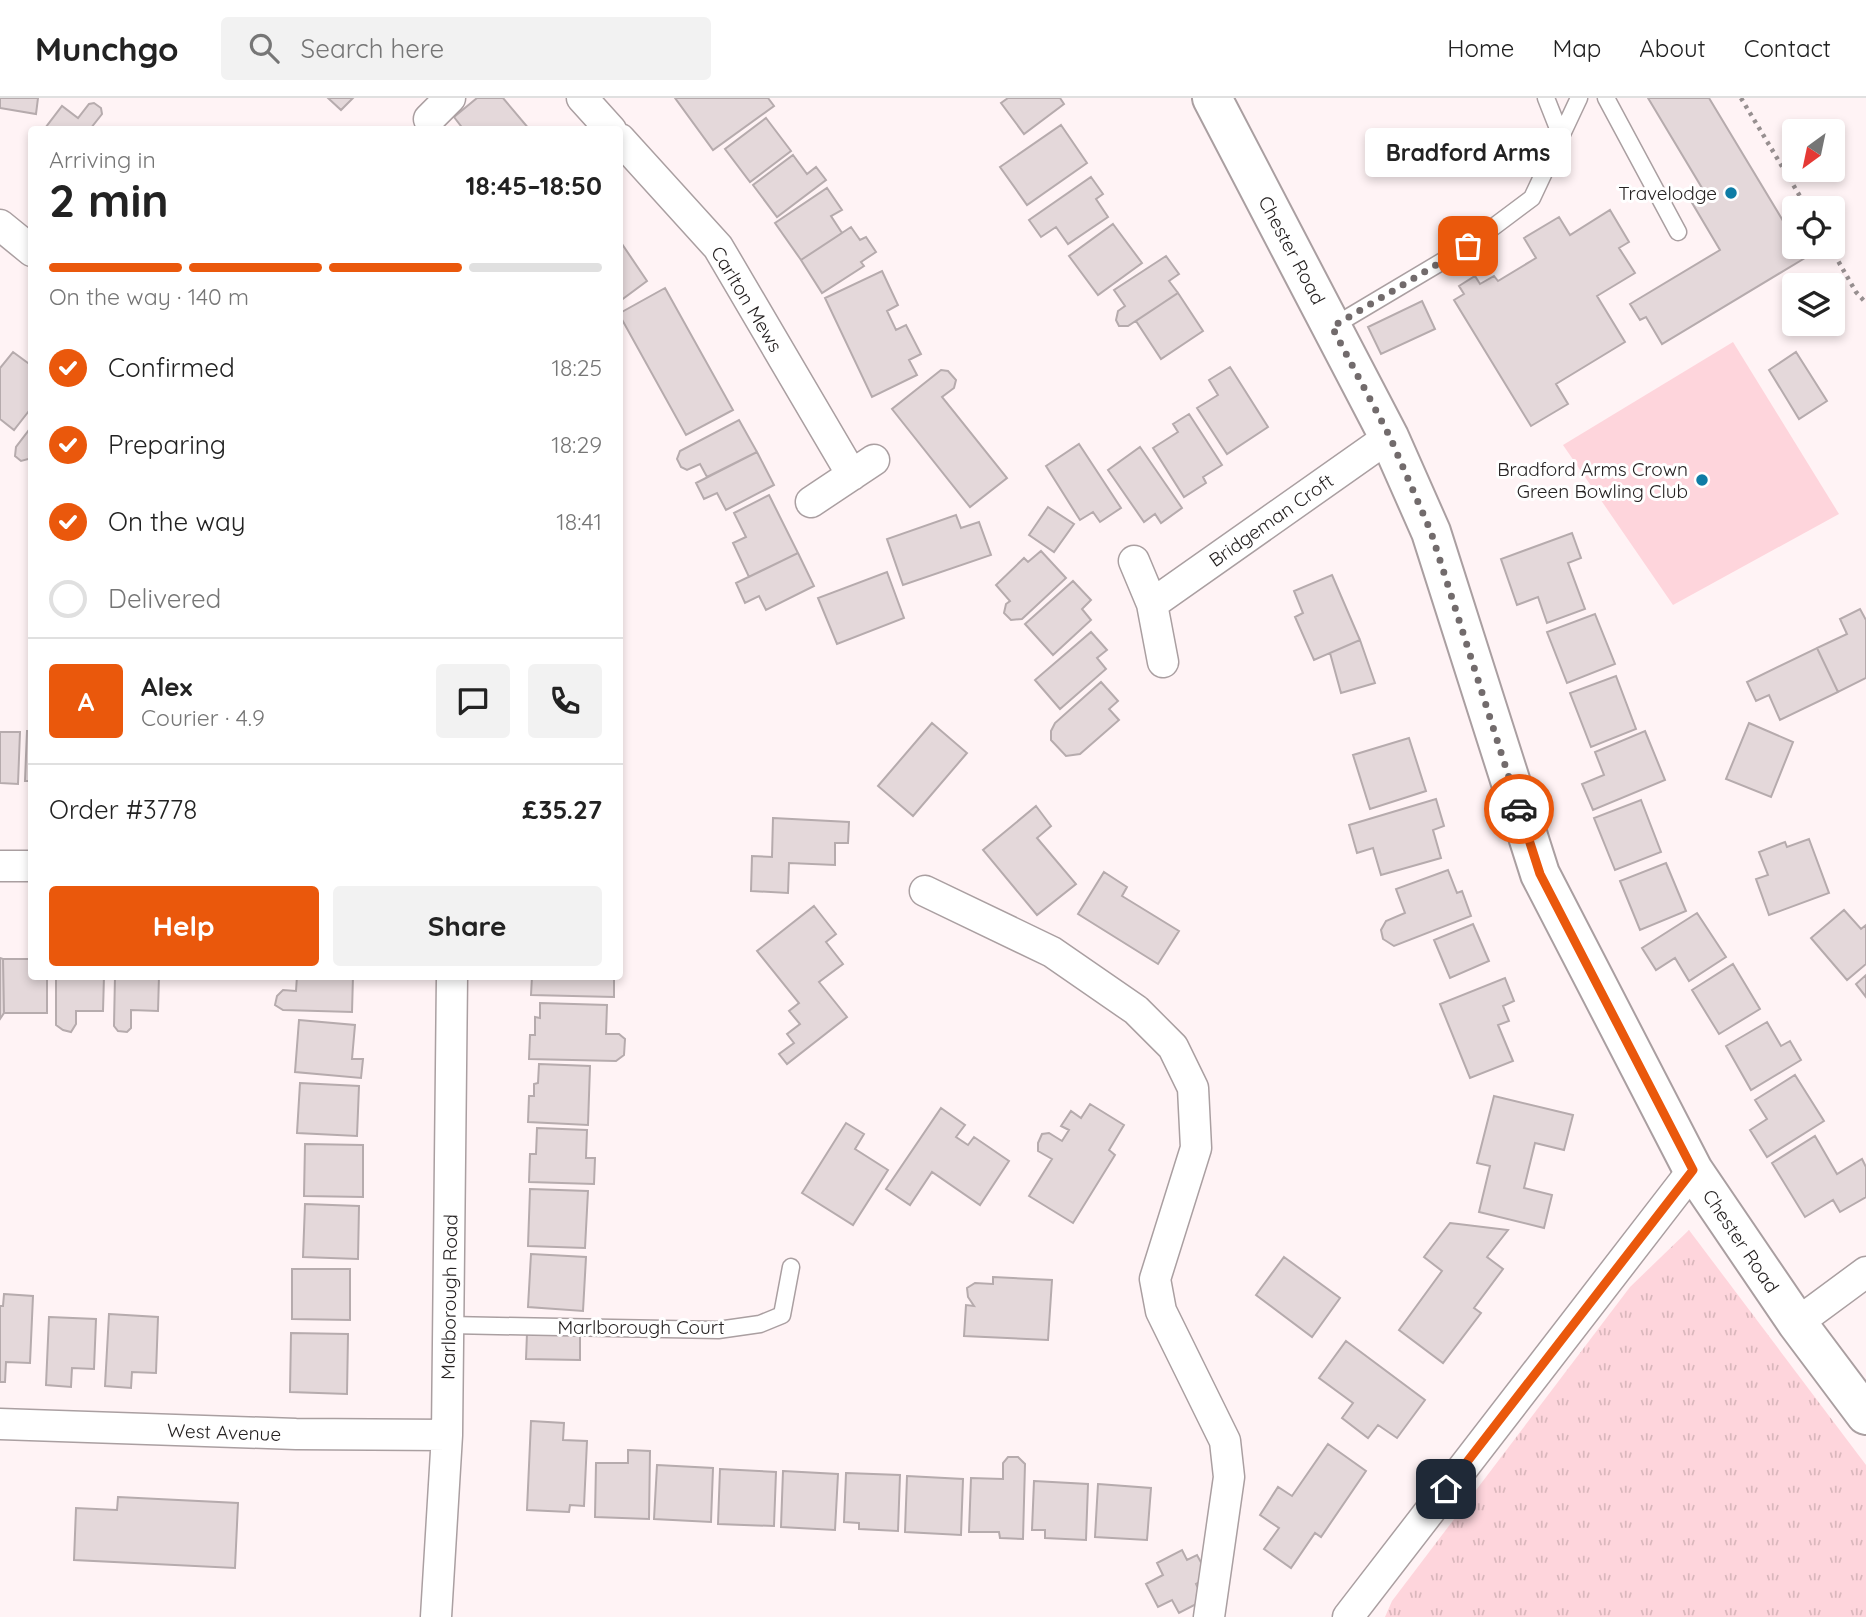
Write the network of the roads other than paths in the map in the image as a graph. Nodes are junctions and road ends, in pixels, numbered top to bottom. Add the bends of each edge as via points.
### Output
1 (450, 98) edge
2 (582, 98) edge
3 (1212, 98) edge
4 (1546, 98) edge
5 (1579, 98) edge
6 (1606, 98) edge
7 (429, 119) dead end
8 (607, 126) edge
9 (1561, 136) junction
10 (623, 142) edge
11 (0, 225) edge
12 (1678, 232) dead end
13 (28, 248) edge
14 (1332, 327) junction
15 (1390, 437) junction
16 (811, 502) dead end
17 (1134, 561) dead end
18 (1152, 604) junction
19 (1163, 662) dead end
20 (0, 866) edge
21 (28, 866) edge
22 (925, 891) dead end
23 (452, 980) edge
24 (1693, 1170) junction
25 (792, 1267) dead end
26 (1866, 1272) edge
27 (1797, 1323) junction
28 (449, 1325) junction
29 (1866, 1415) edge
30 (0, 1424) edge
31 (447, 1435) junction
32 (436, 1617) edge
33 (1209, 1617) edge
34 (1348, 1617) edge

1 - 7 street
2 - 8 street
3 - 14 main road, Chester Road
4 - 9 lane
5 - 9 lane
6 - 12 lane
9 - 14 lane via 1532,198 1468,246
10 - 16 street, Carlton Mews via 718,247 863,467
11 - 13 street
14 - 15 main road, Chester Road
15 - 18 street, Bridgeman Croft
15 - 24 main road, Chester Road via 1431,532 1540,874
17 - 18 street
18 - 19 street
20 - 21 street
22 - 33 street via 1052,952 1136,1010 1173,1047 1193,1088 1196,1148 1156,1279 1161,1311 1225,1441 1229,1477
23 - 28 street, Marlborough Road
24 - 27 main road, Chester Road
24 - 34 street
25 - 28 lane, Marlborough Court via 782,1315 760,1324 718,1330
26 - 27 street
27 - 29 main road, Chester Road
28 - 31 street, Marlborough Road
30 - 31 street, West Avenue
31 - 32 street, Marlborough Road

